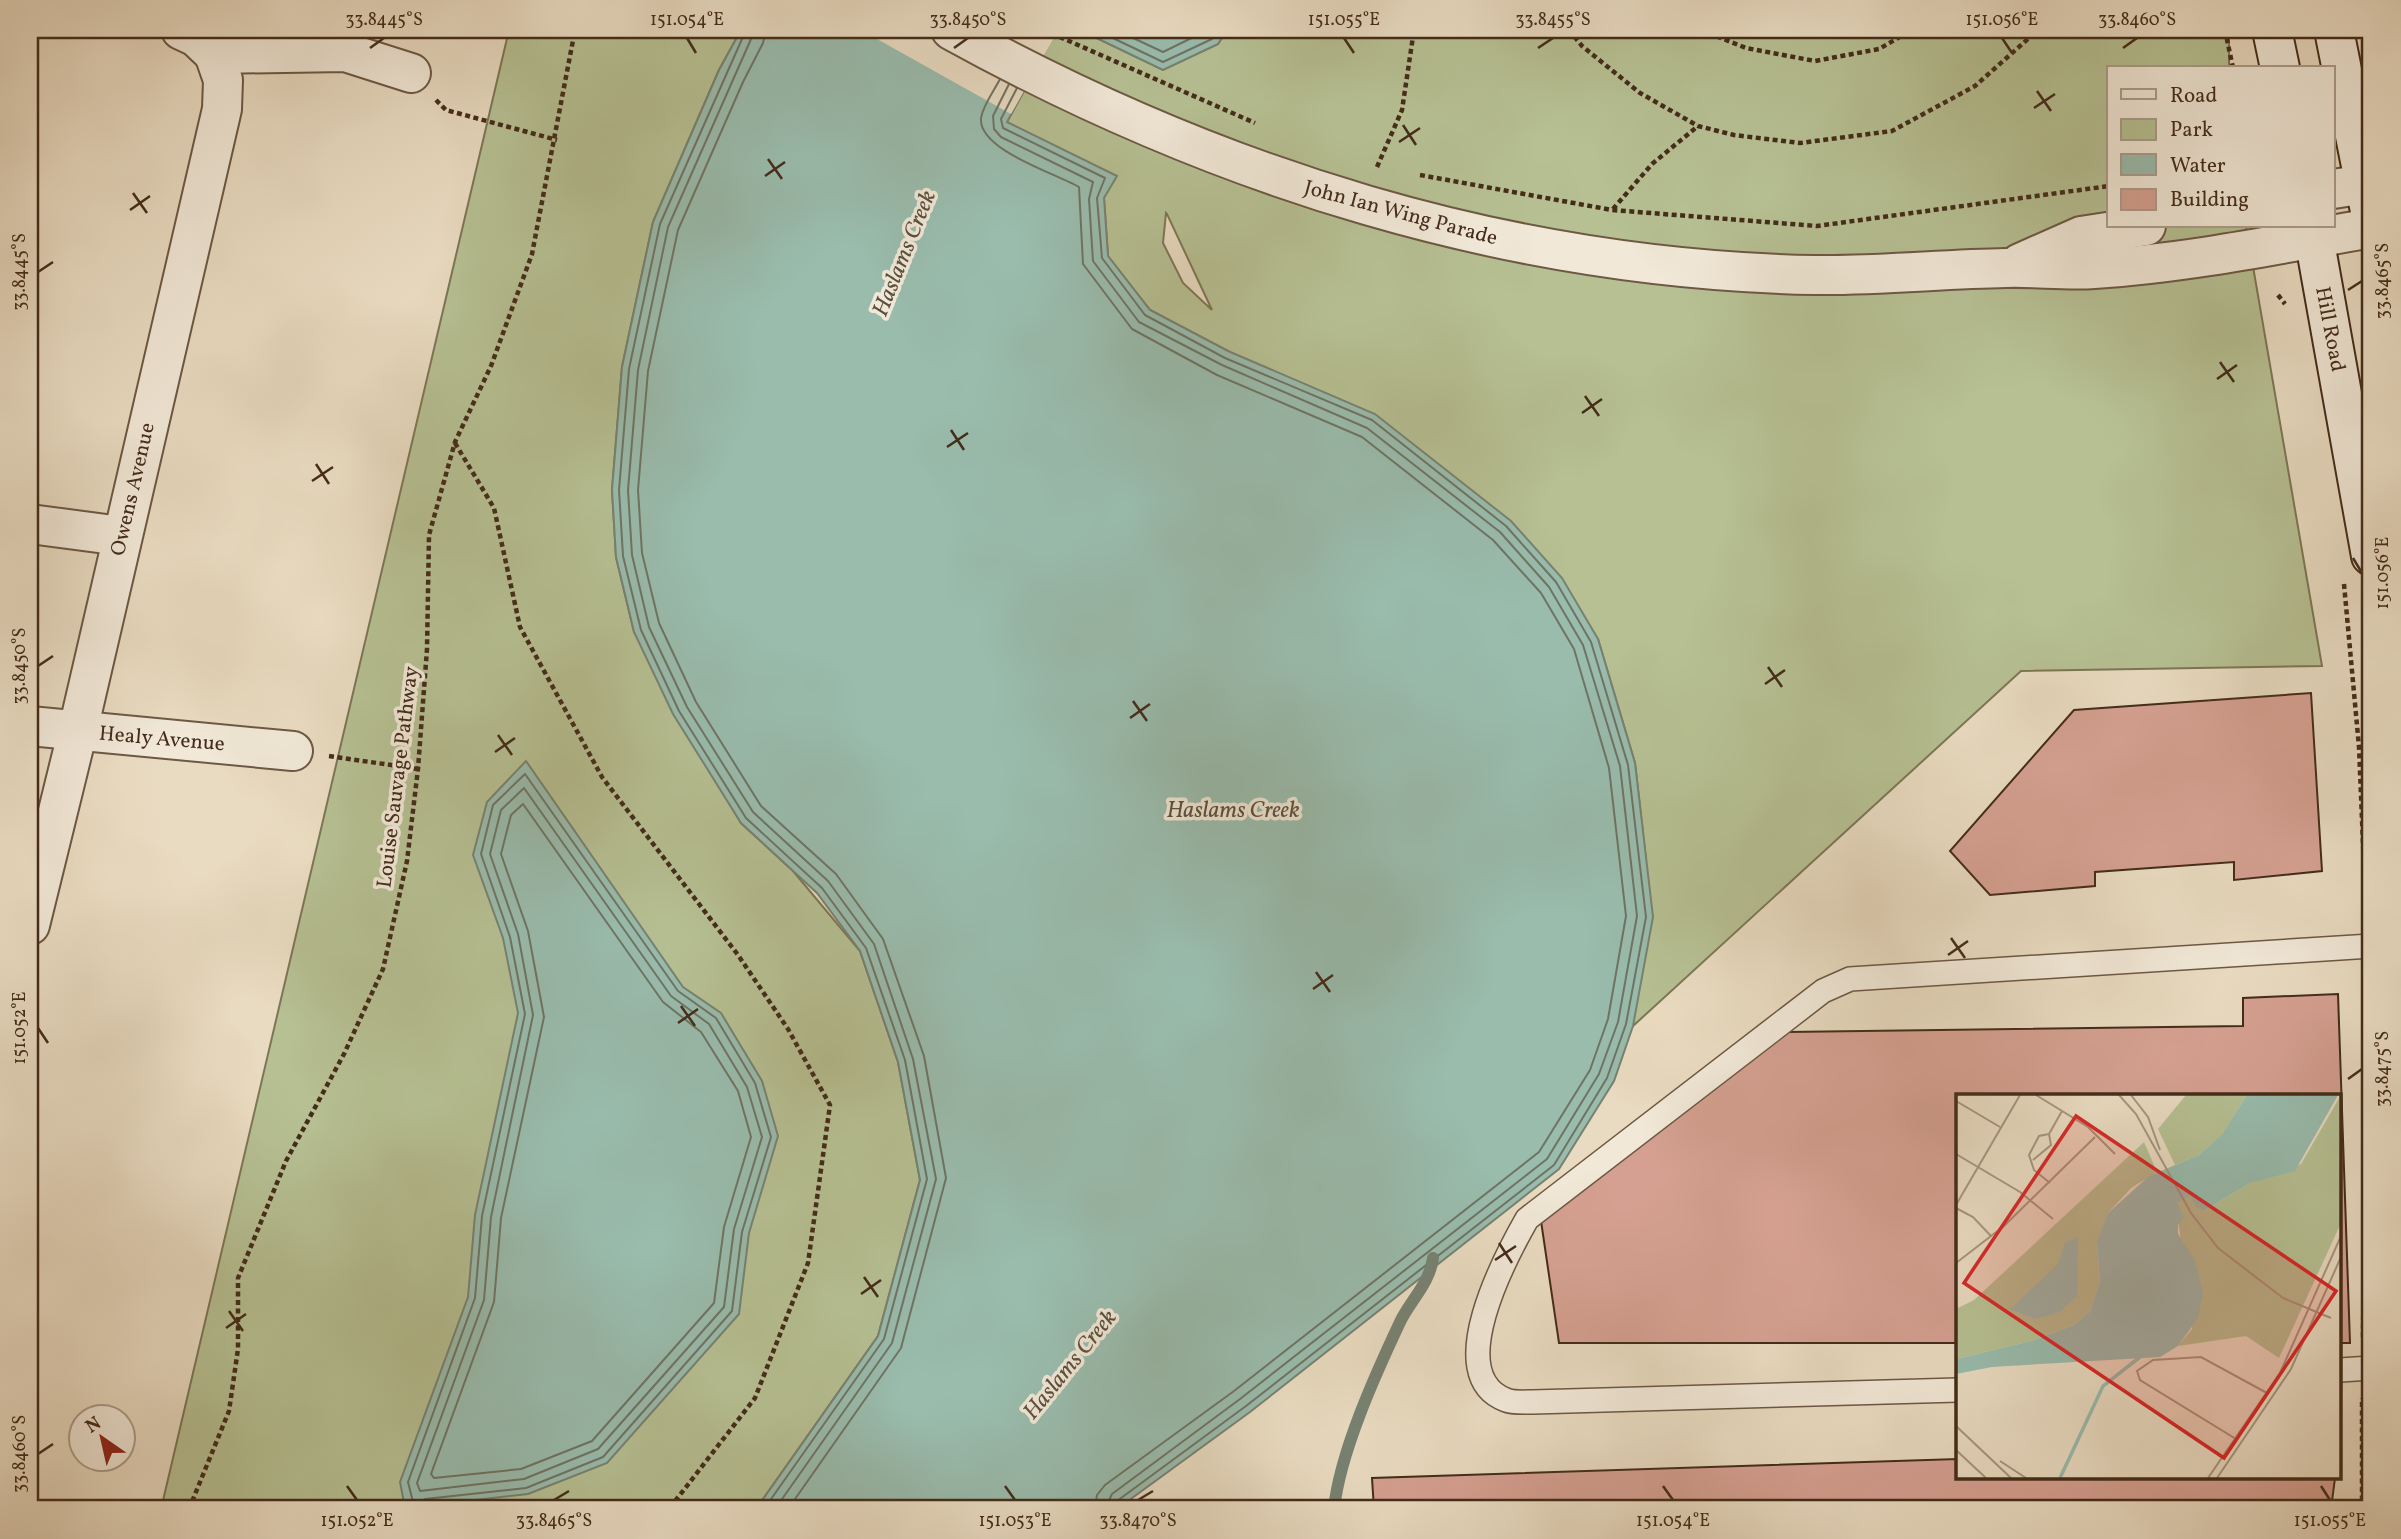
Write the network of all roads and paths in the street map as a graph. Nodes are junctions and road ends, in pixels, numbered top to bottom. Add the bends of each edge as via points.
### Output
1 (181, 30) edge
2 (575, 30) edge
3 (951, 30) edge
4 (1044, 30) edge
5 (1414, 30) edge
6 (1569, 30) edge
7 (1701, 30) edge
8 (1912, 30) edge
9 (2038, 30) edge
10 (2225, 30) edge
11 (2272, 30) edge
12 (2334, 30) edge
13 (214, 54) junction
14 (2233, 66) edge
15 (2280, 66) edge
16 (411, 73) joint
17 (1698, 126) junction
18 (1266, 127) dead end
19 (557, 140) junction
20 (1365, 163) dead end
21 (1377, 167) junction
22 (1390, 169) dead end
23 (1416, 174) dead end
24 (2107, 186) edge
25 (2360, 194) edge
26 (1612, 210) junction
27 (2133, 228) edge
28 (2371, 228) edge
29 (2313, 232) edge
30 (2008, 268) junction
31 (2278, 295) dead end
32 (2291, 313) dead end
33 (455, 442) junction
34 (30, 524) edge
35 (121, 536) junction
36 (2357, 564) edge
37 (30, 726) edge
38 (78, 730) junction
39 (293, 751) joint
40 (418, 769) junction
41 (30, 925) edge
42 (2369, 946) edge
43 (2358, 1369) edge
44 (1956, 1390) edge
45 (189, 1509) edge
46 (669, 1509) edge
47 (2361, 1509) edge

1 - 13 street
2 - 19 path, Louise Sauvage Pathway
3 - 30 street, John Ian Wing Parade via 1042,80 1233,163 1337,198 1464,232 1666,264 1814,275
4 - 18 path
5 - 21 path via 1402,110
6 - 17 path via 1640,93
7 - 8 path via 1746,48 1815,61 1879,49
9 - 17 path via 1975,86 1892,131 1800,143
10 - 14 path
11 - 15 street
12 - 25 street
13 - 16 street via 345,52
13 - 35 street, Owens Avenue via 223,80 222,109
16 - 19 path via 446,110
17 - 26 path via 1652,164
19 - 33 path, Louise Sauvage Pathway via 533,254 491,366
20 - 21 path
21 - 22 path
23 - 26 path
24 - 26 path via 1816,226
27 - 30 street, John Ian Wing Parade via 2081,236
28 - 29 street, John Ian Wing Parade
29 - 30 street, John Ian Wing Parade via 2093,270
29 - 36 street, Hill Road
31 - 32 path
33 - 40 path, Louise Sauvage Pathway via 429,535
33 - 46 path via 494,508 520,627 602,778 738,955 788,1029 830,1105 808,1263 755,1398
34 - 35 street
35 - 38 street, Owens Avenue
36 - 42 path via 2359,747
37 - 38 street, Healy Avenue
38 - 39 street, Healy Avenue
38 - 41 street, Owens Avenue
39 - 40 path
40 - 45 path, Louise Sauvage Pathway via 407,861 383,970 286,1161 238,1278 238,1349 229,1411
42 - 43 path
42 - 44 lane via 1850,979 1823,991 1527,1219 1507,1254 1475,1355 1491,1389 1506,1400
43 - 47 path

